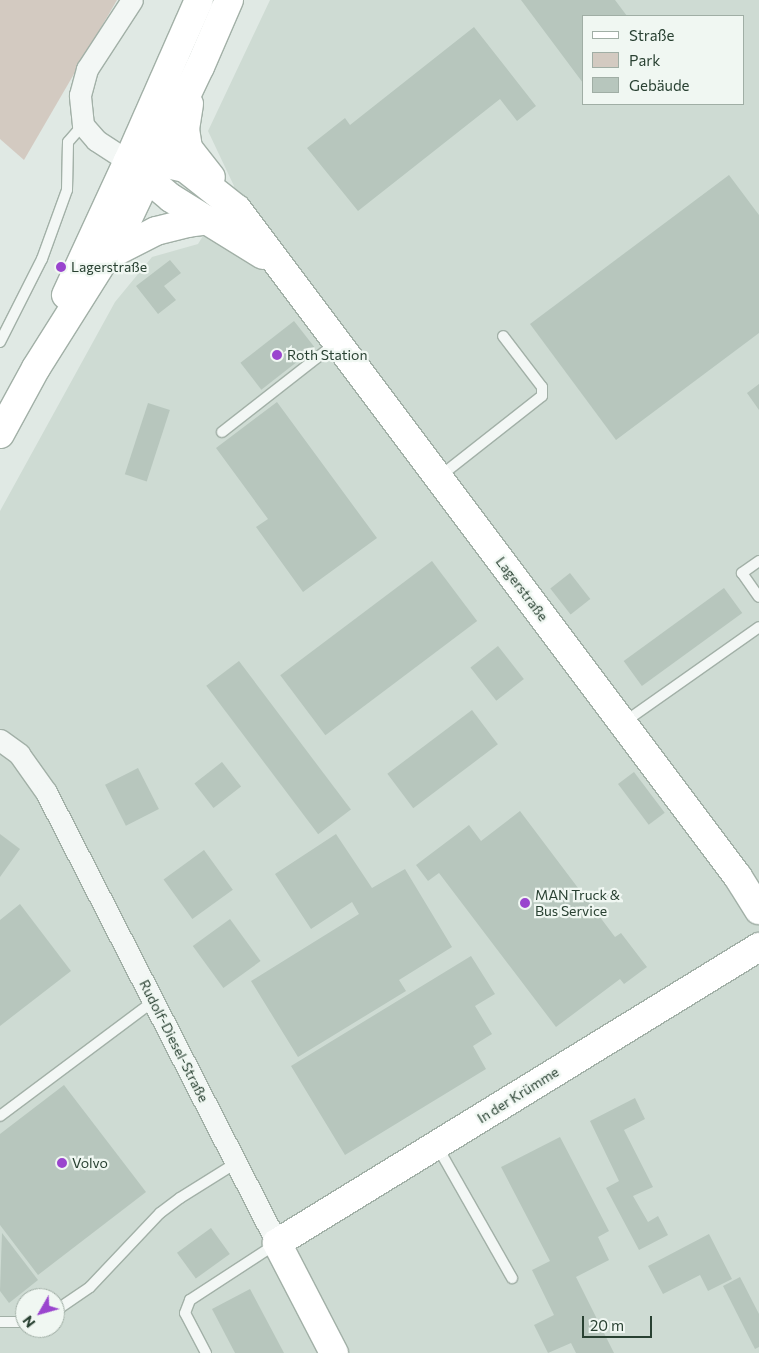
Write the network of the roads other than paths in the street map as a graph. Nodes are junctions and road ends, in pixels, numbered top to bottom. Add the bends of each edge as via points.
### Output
1 (132, 0) edge
2 (199, 0) edge
3 (229, 0) edge
4 (200, 67) junction
5 (83, 125) junction
6 (143, 167) junction
7 (237, 209) junction
8 (209, 220) junction
9 (107, 256) junction
10 (282, 270) junction
11 (503, 336) dead end
12 (0, 342) edge
13 (336, 342) junction
14 (36, 368) junction
15 (222, 432) dead end
16 (0, 434) edge
17 (438, 478) junction
18 (759, 561) edge
19 (759, 597) edge
20 (759, 627) edge
21 (622, 723) junction
22 (0, 740) edge
23 (759, 910) edge
24 (759, 947) edge
25 (154, 1001) junction
26 (0, 1116) edge
27 (437, 1145) junction
28 (236, 1163) junction
29 (277, 1243) junction
30 (512, 1278) dead end
31 (65, 1304) edge
32 (0, 1322) edge
33 (15, 1322) edge
34 (206, 1353) edge
35 (334, 1353) edge

1 - 5 street via 87,69 80,96
2 - 6 street
3 - 4 street
4 - 6 street
4 - 7 street via 186,113 188,148
5 - 6 street via 100,144
5 - 12 lane via 68,142 66,190 42,259
6 - 7 street, Lagerstraße via 185,168
6 - 8 street, Lagerstraße via 171,198
6 - 9 street
6 - 14 street via 69,287
7 - 10 street, Lagerstraße
8 - 9 street via 156,231
8 - 10 street, Lagerstraße via 252,246
9 - 14 street
10 - 13 street, Lagerstraße
11 - 17 lane via 542,387 542,396
13 - 15 lane
13 - 17 street, Lagerstraße
14 - 16 street
17 - 21 street, Lagerstraße
18 - 19 lane via 742,573
20 - 21 lane
21 - 23 street, Lagerstraße via 738,877
22 - 25 street, Rudolf-Diesel-Straße via 19,754 46,792
24 - 27 street, In der Krümme
25 - 26 lane
25 - 28 street, Rudolf-Diesel-Straße
27 - 29 street, In der Krümme
27 - 30 lane
28 - 29 street, Rudolf-Diesel-Straße
28 - 31 lane via 160,1213 90,1287
29 - 34 lane via 190,1300 185,1312
29 - 35 street, Rudolf-Diesel-Straße
32 - 33 lane

